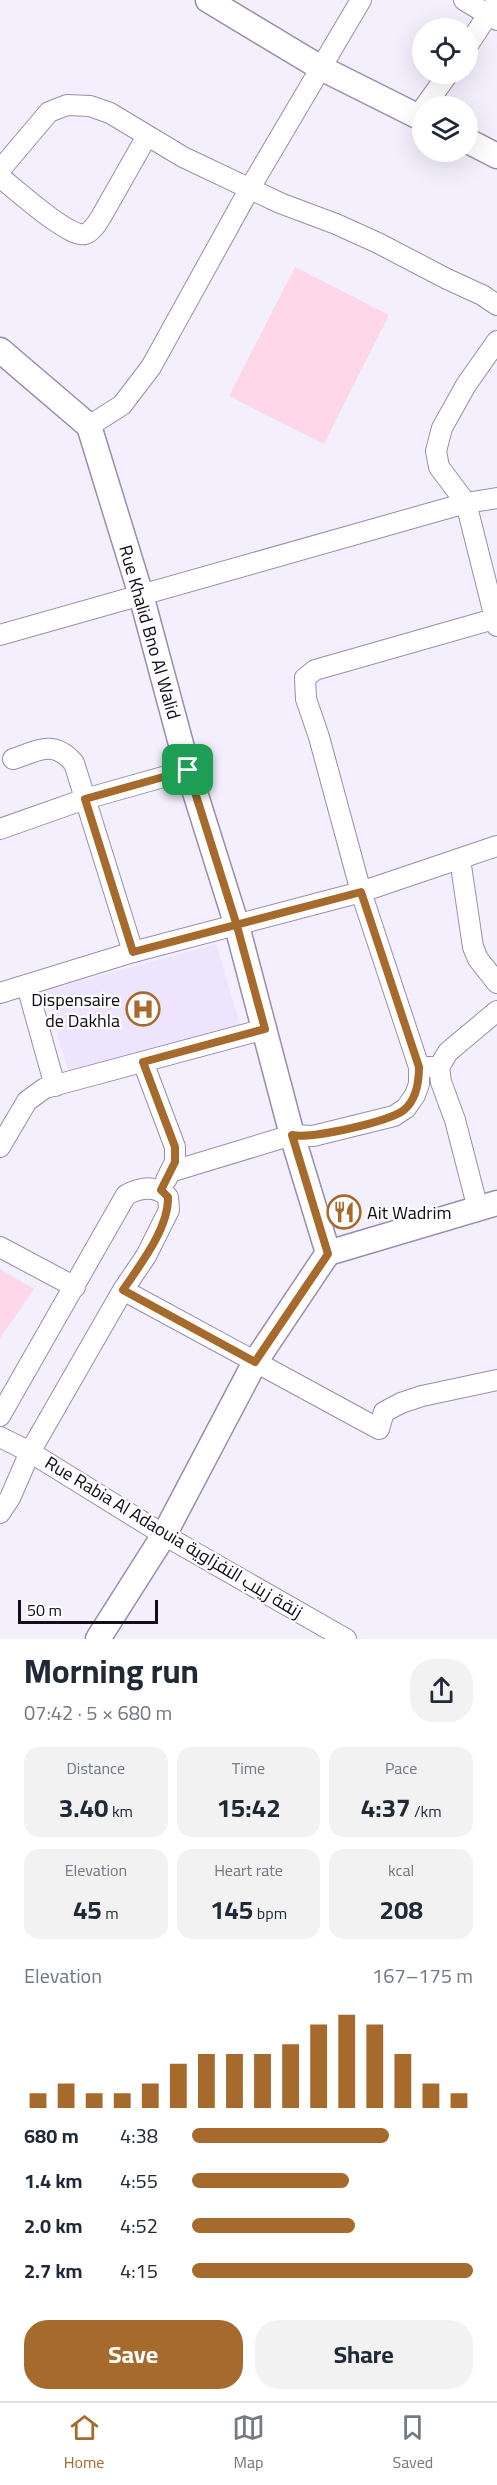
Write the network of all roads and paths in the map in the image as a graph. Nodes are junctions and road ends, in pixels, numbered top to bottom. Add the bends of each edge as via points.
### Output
1 (208, 0) edge
2 (361, 0) edge
3 (464, 0) edge
4 (494, 12) edge
5 (478, 32) edge
6 (321, 68) junction
7 (412, 109) edge
8 (147, 136) junction
9 (478, 146) edge
10 (497, 156) edge
11 (0, 170) edge
12 (0, 177) edge
13 (250, 188) junction
14 (497, 305) edge
15 (497, 341) edge
16 (0, 350) edge
17 (89, 426) junction
18 (497, 498) edge
19 (466, 503) junction
20 (141, 595) junction
21 (496, 621) edge
22 (0, 635) edge
23 (13, 759) dead end
24 (188, 770) junction
25 (85, 799) junction
26 (0, 829) edge
27 (497, 846) edge
28 (460, 859) junction
29 (361, 892) junction
30 (237, 926) junction
31 (133, 952) junction
32 (497, 983) edge
33 (27, 986) junction
34 (2, 987) edge
35 (497, 1011) edge
36 (265, 1029) junction
37 (143, 1062) junction
38 (429, 1067) junction
39 (55, 1086) junction
40 (292, 1135) junction
41 (0, 1147) edge
42 (171, 1172) junction
43 (161, 1190) junction
44 (488, 1206) edge
45 (0, 1247) edge
46 (328, 1254) junction
47 (75, 1287) junction
48 (123, 1290) junction
49 (255, 1362) junction
50 (497, 1380) edge
51 (0, 1416) edge
52 (0, 1437) edge
53 (30, 1452) junction
54 (0, 1513) edge
55 (164, 1535) junction
56 (98, 1639) edge
57 (346, 1639) edge

1 - 6 street
2 - 6 street
3 - 4 street
4 - 5 street
6 - 7 street
6 - 13 street
8 - 11 street via 110,113 67,105 49,112
8 - 12 street via 101,217 85,234 66,228
8 - 13 street
9 - 10 street
13 - 14 street via 378,243
13 - 17 street via 151,367 122,405
15 - 19 street via 466,385 437,439 439,467
16 - 17 street
17 - 20 street, Rue Khalid Bno Al Walid
18 - 19 street
19 - 20 street
19 - 21 street
20 - 22 street
20 - 24 street, Rue Khalid Bno Al Walid
21 - 29 street via 315,670 304,678 306,699
23 - 25 street via 44,749 63,752 74,763
24 - 25 street
24 - 30 street, Rue Khalid Bno Al Walid
25 - 26 street
25 - 31 street
27 - 28 street
28 - 29 street
28 - 32 street via 473,947
29 - 30 street
29 - 38 street
30 - 31 street
30 - 36 street, Rue Khalid Bno Al Walid
31 - 33 street
33 - 34 street
33 - 39 street
35 - 38 street
36 - 37 street
36 - 40 street, Rue Khalid Bno Al Walid
37 - 39 street
37 - 42 street via 175,1147
38 - 40 street via 406,1108 394,1116 313,1136
38 - 44 street via 441,1082
39 - 41 street via 27,1101
40 - 42 street
40 - 46 street, Rue Khalid Bno Al Walid
42 - 43 street
43 - 47 street via 139,1188 126,1195
43 - 48 street via 168,1197 169,1210
44 - 46 street
45 - 47 street
46 - 49 street
47 - 51 street
48 - 49 street
48 - 53 street
49 - 50 street via 379,1430 384,1412 401,1403
49 - 55 street
52 - 53 street, Rue Rabia Al Adaouia زنقة زينب النفزاوية
53 - 54 street
53 - 55 street, Rue Rabia Al Adaouia زنقة زينب النفزاوية
55 - 56 street
55 - 57 street, Rue Rabia Al Adaouia زنقة زينب النفزاوية

